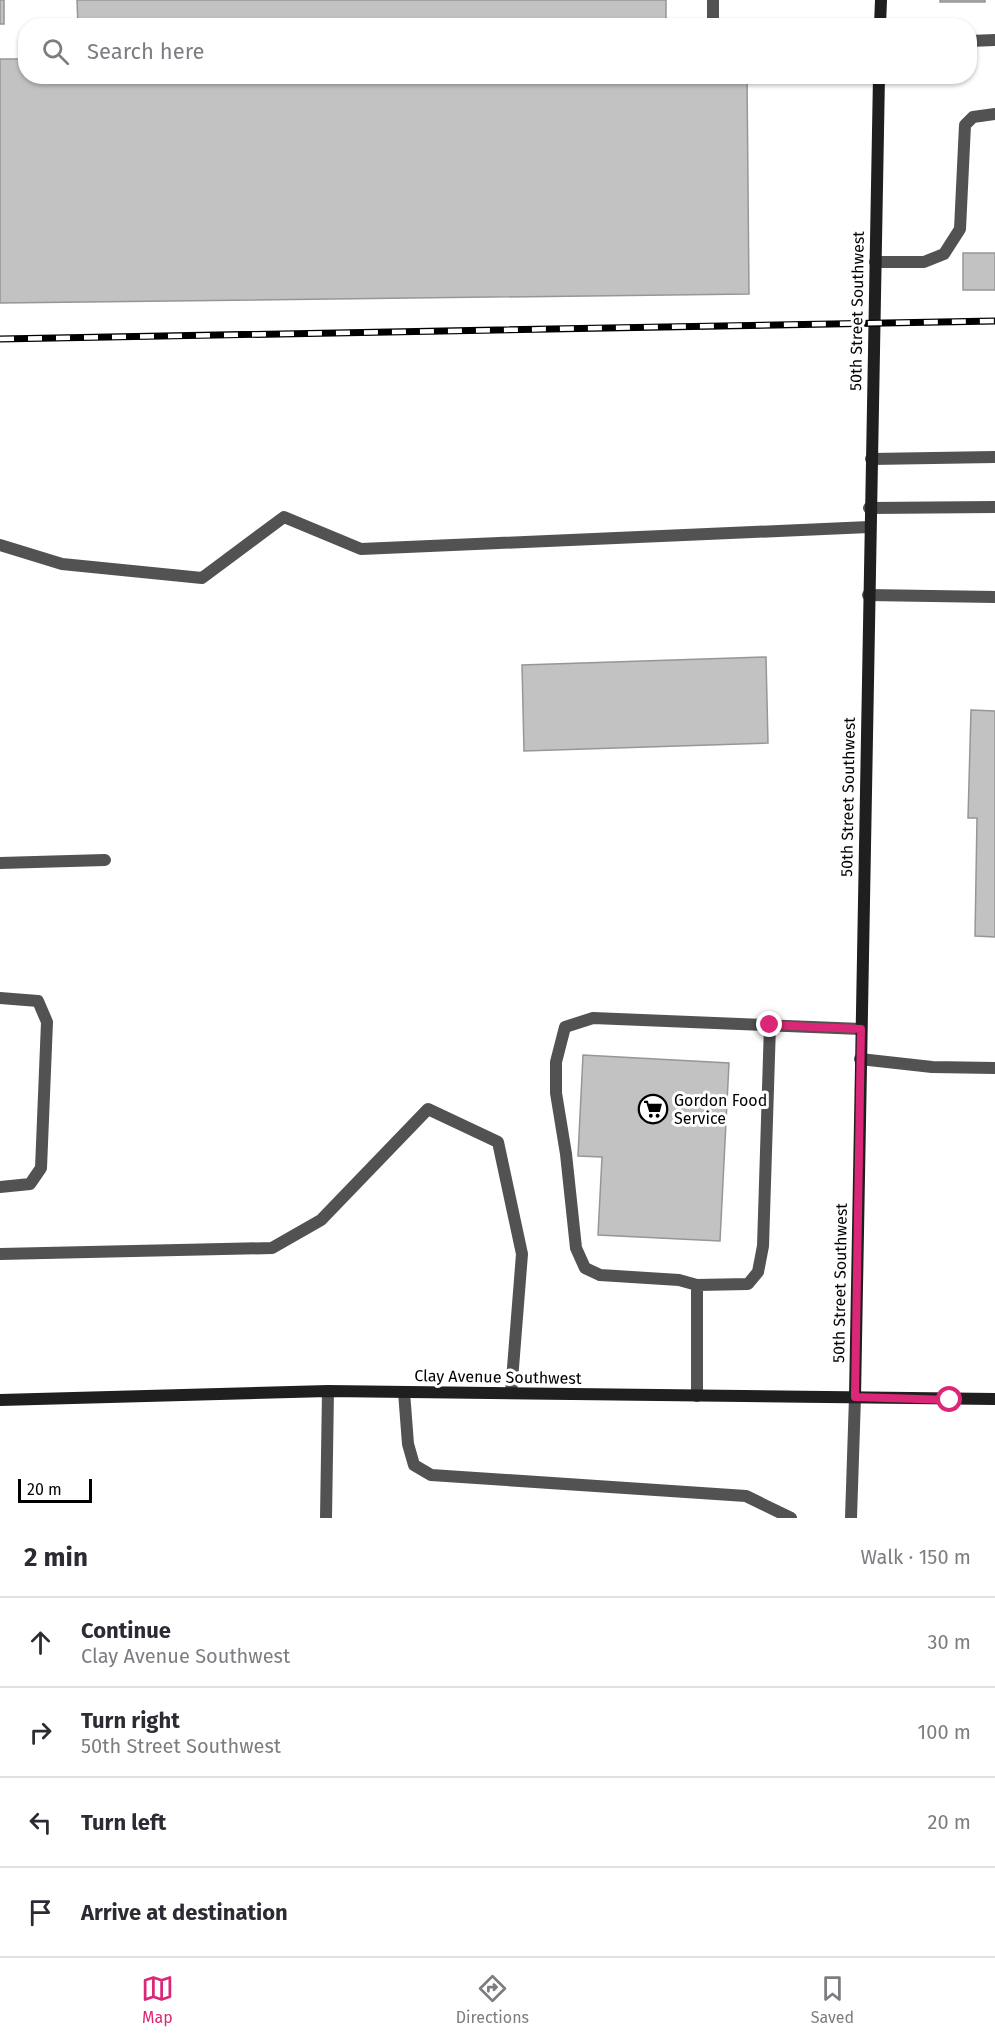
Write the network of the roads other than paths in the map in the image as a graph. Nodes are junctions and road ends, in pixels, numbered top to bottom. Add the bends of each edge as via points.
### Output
1 (713, 0) edge
2 (881, 0) edge
3 (713, 18) edge
4 (880, 18) edge
5 (995, 40) edge
6 (977, 41) edge
7 (879, 84) edge
8 (995, 114) edge
9 (875, 262) junction
10 (995, 457) edge
11 (871, 459) junction
12 (995, 507) edge
13 (869, 508) junction
14 (869, 527) junction
15 (0, 545) edge
16 (868, 595) junction
17 (995, 597) edge
18 (105, 860) dead end
19 (0, 863) edge
20 (0, 998) edge
21 (770, 1025) junction
22 (861, 1029) junction
23 (860, 1059) junction
24 (995, 1068) edge
25 (0, 1187) edge
26 (0, 1254) edge
27 (697, 1285) junction
28 (328, 1391) junction
29 (404, 1392) junction
30 (511, 1393) junction
31 (697, 1396) junction
32 (855, 1397) junction
33 (995, 1399) edge
34 (0, 1400) edge
35 (326, 1518) edge
36 (791, 1518) edge
37 (851, 1518) edge

1 - 3 street
2 - 4 street
5 - 6 street
7 - 9 street, 50th Street Southwest
8 - 9 street via 973,117 965,125 960,229 944,254 924,262
9 - 11 street, 50th Street Southwest
10 - 11 street
11 - 13 street, 50th Street Southwest
12 - 13 street
13 - 14 street, 50th Street Southwest
14 - 15 street via 361,549 284,517 202,578 62,564
14 - 16 street, 50th Street Southwest
16 - 17 street
16 - 22 street, 50th Street Southwest
18 - 19 street
20 - 25 street via 38,1001 47,1022 41,1168 30,1184
21 - 22 street
21 - 27 street via 763,1246 758,1272 748,1284
21 - 27 street via 593,1018 565,1027 556,1062 556,1093 576,1248 585,1268 600,1275 679,1280
22 - 23 street, 50th Street Southwest
23 - 24 street via 932,1067
23 - 32 street, 50th Street Southwest
26 - 30 street via 272,1248 321,1220 428,1109 498,1142 522,1254
27 - 31 street
28 - 29 street, Clay Avenue Southwest
28 - 34 street, Clay Avenue Southwest
28 - 35 street
29 - 30 street, Clay Avenue Southwest
29 - 36 street via 408,1444 414,1465 431,1476 746,1496
30 - 31 street, Clay Avenue Southwest
31 - 32 street, Clay Avenue Southwest
32 - 33 street, Clay Avenue Southwest
32 - 37 street, 50th Street Southwest

